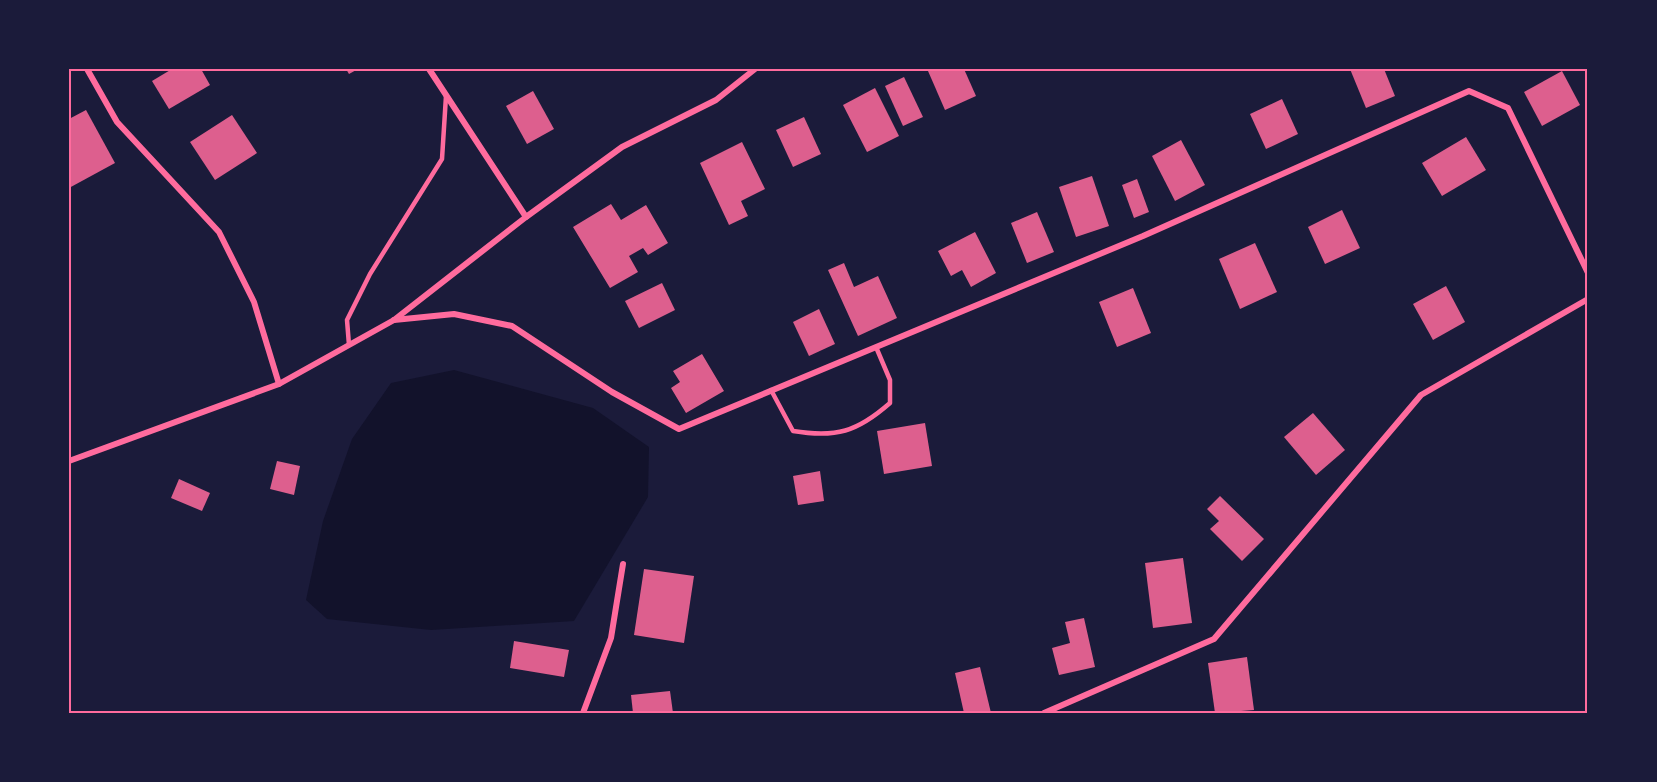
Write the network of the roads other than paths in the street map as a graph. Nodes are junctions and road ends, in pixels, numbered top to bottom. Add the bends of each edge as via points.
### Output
1 (87, 69) edge
2 (429, 69) edge
3 (755, 69) edge
4 (446, 96) junction
5 (526, 217) junction
6 (1588, 273) edge
7 (1588, 299) edge
8 (394, 320) junction
9 (349, 345) junction
10 (876, 347) junction
11 (279, 384) junction
12 (771, 390) junction
13 (69, 461) edge
14 (623, 564) dead end
15 (583, 713) edge
16 (1044, 713) edge

1 - 11 street via 117,122 219,232 254,302
2 - 4 street
3 - 5 street via 716,100 622,147
4 - 5 street
4 - 9 lane via 442,159 370,274 347,320
5 - 8 street
6 - 10 street via 1508,108 1469,91 1143,236
7 - 16 street via 1421,395 1214,639
8 - 9 street
8 - 12 street via 454,314 512,326 612,392 679,429
9 - 11 street
10 - 12 street
10 - 12 lane via 890,380 890,403 868,423 824,436 793,431
11 - 13 street
14 - 15 street via 611,638

